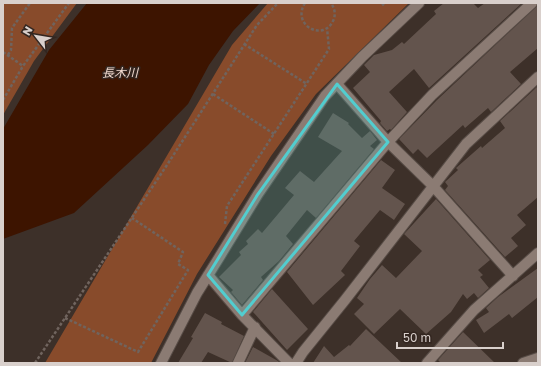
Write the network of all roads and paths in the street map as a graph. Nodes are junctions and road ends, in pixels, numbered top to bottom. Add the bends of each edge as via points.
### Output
1 (30, 3) edge
2 (69, 3) edge
3 (278, 3) edge
4 (305, 3) edge
5 (332, 3) edge
6 (382, 3) edge
7 (419, 3) edge
8 (532, 3) edge
9 (385, 7) dead end
10 (327, 28) junction
11 (244, 44) junction
12 (3, 52) edge
13 (8, 55) junction
14 (23, 66) junction
15 (538, 77) edge
16 (307, 84) junction
17 (337, 84) junction
18 (213, 94) junction
19 (3, 100) edge
20 (274, 134) junction
21 (388, 142) junction
22 (433, 186) junction
23 (132, 218) junction
24 (224, 227) dead end
25 (538, 253) edge
26 (208, 275) junction
27 (513, 276) junction
28 (242, 315) junction
29 (65, 318) junction
30 (255, 327) junction
31 (538, 358) edge
32 (35, 363) edge
33 (161, 363) edge
34 (238, 363) edge
35 (289, 363) edge
36 (296, 363) edge
37 (427, 363) edge
38 (523, 363) edge

1 - 13 path via 12,28 11,50
2 - 14 path
3 - 11 path via 257,25
4 - 10 path via 301,14 305,25 316,30
5 - 10 path via 335,14
6 - 9 path
7 - 17 street
8 - 21 street via 432,95
10 - 16 path via 329,49
11 - 16 path
11 - 18 path
12 - 13 path
13 - 14 path
14 - 19 path
15 - 22 street via 466,144
16 - 20 path
17 - 21 street
17 - 26 street via 325,96 297,136
18 - 20 path
18 - 23 path
20 - 24 path via 227,206
21 - 22 street
21 - 28 street
22 - 27 street
22 - 36 street
23 - 29 path
23 - 29 path via 183,252 178,264 188,270 138,352
25 - 27 street
26 - 28 street
26 - 33 street
27 - 37 street via 474,310
28 - 30 street
29 - 32 path
30 - 34 street
30 - 35 street
31 - 38 street

